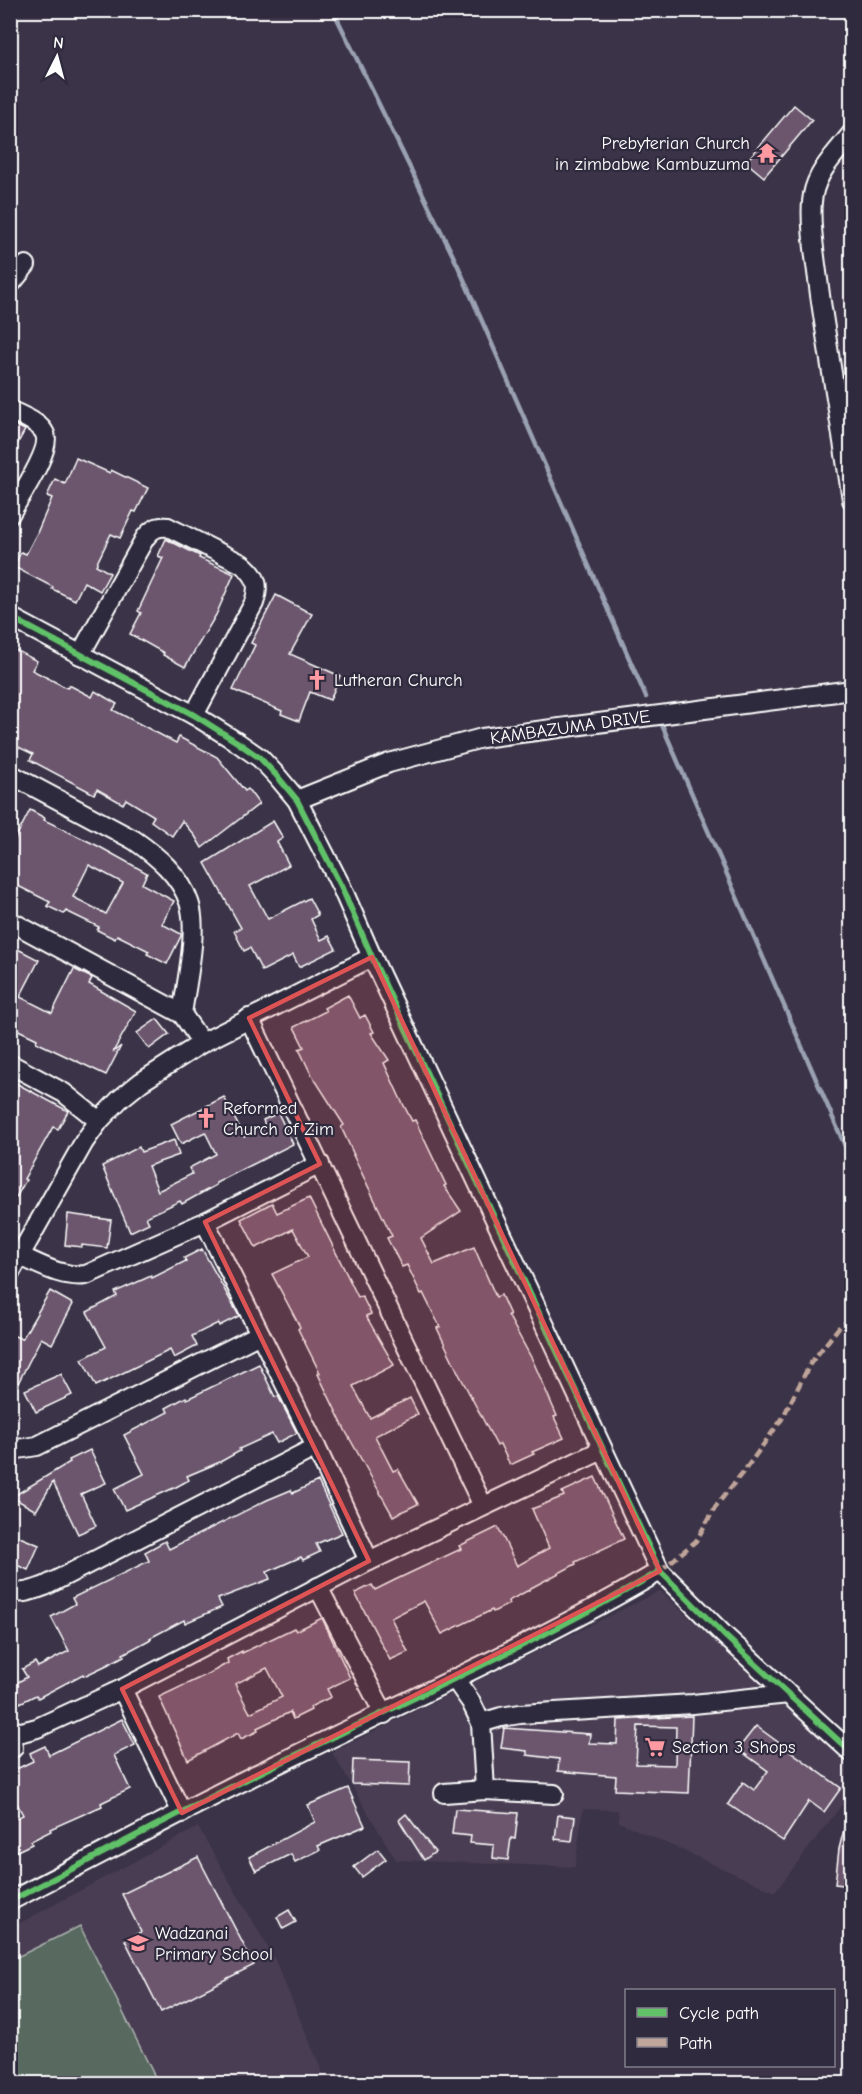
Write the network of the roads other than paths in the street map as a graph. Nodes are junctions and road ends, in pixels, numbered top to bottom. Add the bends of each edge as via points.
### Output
1 (852, 133) edge
2 (26, 265) dead end
3 (10, 285) edge
4 (10, 410) edge
5 (845, 419) edge
6 (852, 500) edge
7 (10, 514) edge
8 (10, 617) edge
9 (80, 654) junction
10 (852, 690) edge
11 (194, 715) junction
12 (10, 774) edge
13 (297, 800) junction
14 (10, 921) edge
15 (372, 957) junction
16 (182, 1014) junction
17 (249, 1018) junction
18 (202, 1043) junction
19 (10, 1064) edge
20 (99, 1121) junction
21 (320, 1164) junction
22 (205, 1222) junction
23 (20, 1256) junction
24 (10, 1273) edge
25 (260, 1334) junction
26 (10, 1447) edge
27 (316, 1447) junction
28 (602, 1450) junction
29 (483, 1506) junction
30 (369, 1561) junction
31 (660, 1571) junction
32 (318, 1587) junction
33 (10, 1591) edge
34 (454, 1678) junction
35 (122, 1689) junction
36 (789, 1694) junction
37 (384, 1714) junction
38 (482, 1723) junction
39 (11, 1731) edge
40 (10, 1749) edge
41 (852, 1753) edge
42 (485, 1790) junction
43 (444, 1793) dead end
44 (554, 1794) dead end
45 (182, 1813) junction
46 (10, 1901) edge

1 - 5 street via 822,172 812,197 817,273
2 - 3 street
4 - 7 street via 38,424 47,443
5 - 6 street
8 - 9 street
9 - 11 street
9 - 11 street via 145,538 159,526 242,564 257,579 254,603
10 - 13 street, KAMBAZUMA DRIVE via 482,738 389,763
11 - 13 street via 260,758
12 - 16 street via 134,840 160,860 182,887 192,921
13 - 15 street
14 - 16 street
15 - 17 street
15 - 28 street
16 - 18 street
17 - 18 street
17 - 21 street
18 - 20 street via 141,1082
19 - 20 street via 64,1094
20 - 23 street
21 - 22 street
21 - 29 street
22 - 23 street via 86,1275 62,1274
22 - 25 street
23 - 24 street
25 - 26 street via 37,1446
25 - 27 street
27 - 30 street
27 - 33 street via 45,1586
28 - 29 street
28 - 31 street
29 - 30 street
30 - 32 street
31 - 34 street
31 - 36 street
32 - 35 street
32 - 37 street
34 - 37 street
34 - 38 street
35 - 39 street via 37,1728
35 - 45 street
36 - 38 street via 520,1714
36 - 41 street
37 - 45 street
38 - 42 street
39 - 40 street
42 - 43 street
42 - 44 street
45 - 46 street

